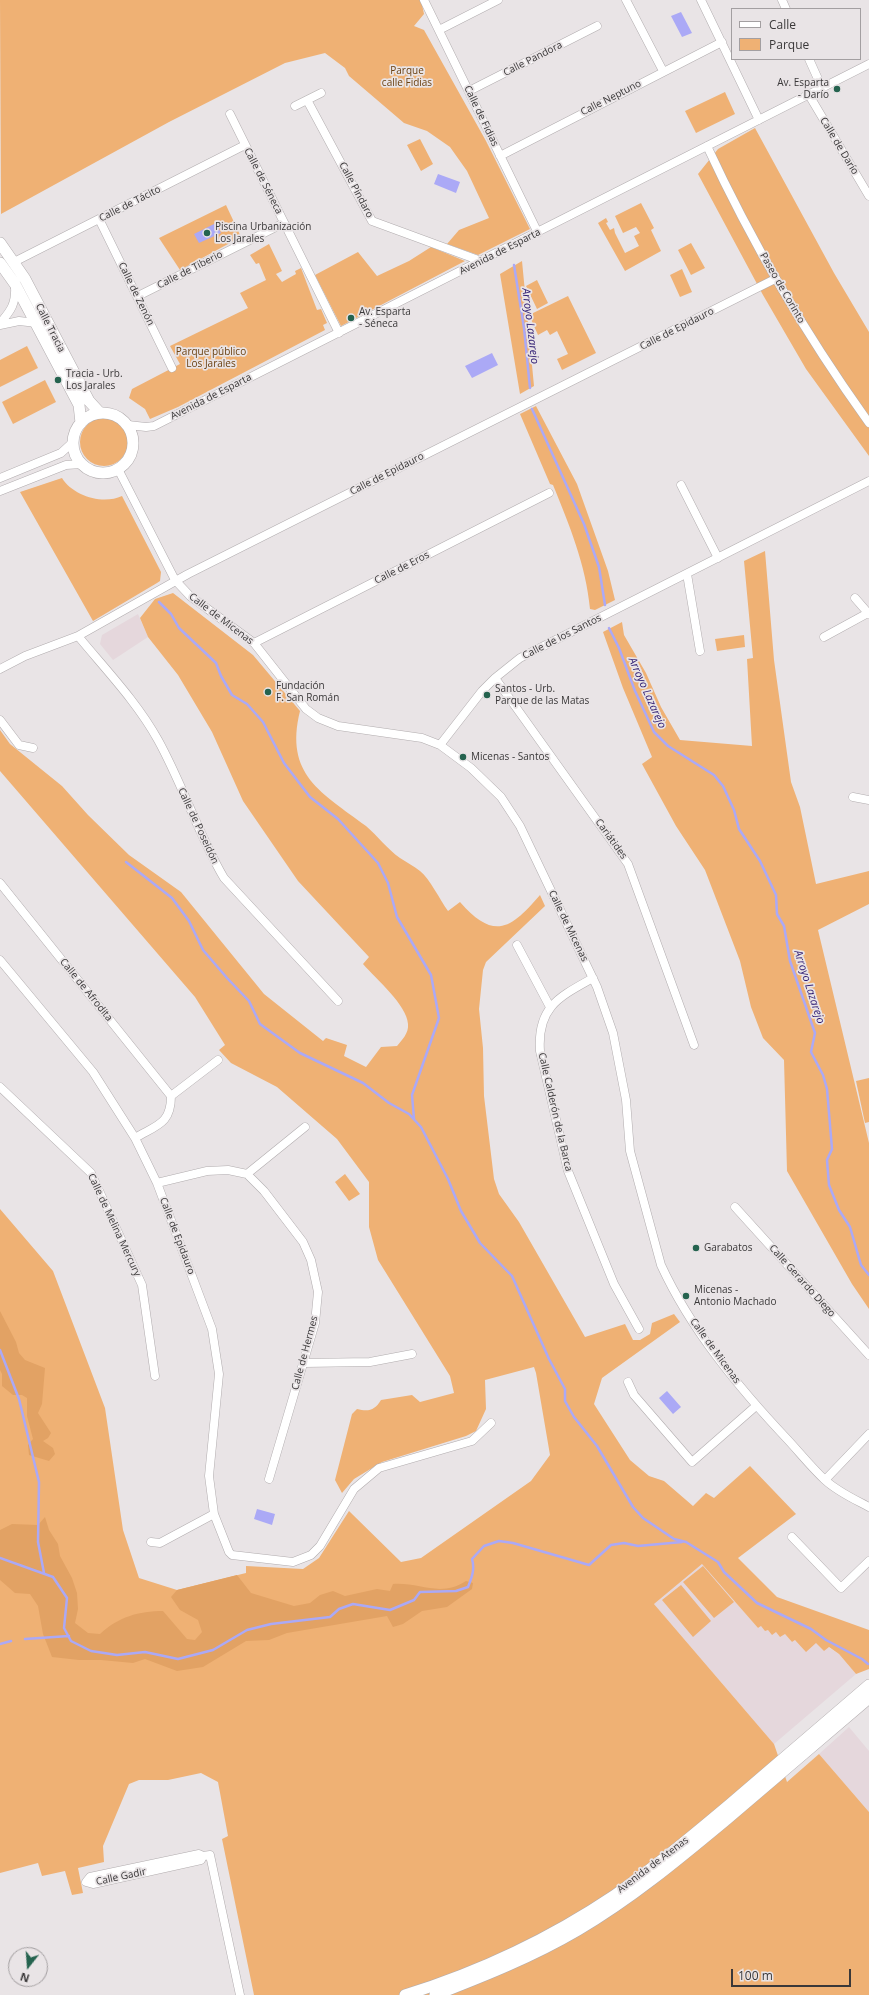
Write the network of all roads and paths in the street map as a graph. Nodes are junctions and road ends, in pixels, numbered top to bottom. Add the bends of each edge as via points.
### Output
1 (424, 0) edge
2 (498, 0) edge
3 (626, 0) edge
4 (700, 0) edge
5 (598, 26) dead end
6 (439, 30) junction
7 (722, 42) junction
8 (809, 60) edge
9 (869, 64) edge
10 (664, 71) junction
11 (822, 88) junction
12 (469, 91) junction
13 (321, 92) dead end
14 (809, 95) junction
15 (307, 100) junction
16 (295, 106) dead end
17 (230, 114) dead end
18 (759, 120) junction
19 (245, 145) junction
20 (707, 146) junction
21 (500, 156) junction
22 (869, 196) edge
23 (100, 219) junction
24 (284, 222) junction
25 (538, 233) junction
26 (0, 243) edge
27 (480, 261) junction
28 (14, 262) junction
29 (0, 263) edge
30 (775, 279) junction
31 (15, 284) junction
32 (138, 296) junction
33 (37, 323) junction
34 (0, 324) edge
35 (339, 333) junction
36 (172, 368) dead end
37 (100, 413) junction
38 (869, 422) edge
39 (81, 423) junction
40 (128, 425) junction
41 (74, 442) junction
42 (82, 464) junction
43 (118, 469) junction
44 (0, 478) edge
45 (869, 481) edge
46 (681, 485) dead end
47 (0, 491) edge
48 (549, 493) dead end
49 (718, 558) junction
50 (687, 574) junction
51 (175, 580) junction
52 (855, 598) dead end
53 (869, 613) edge
54 (78, 636) junction
55 (824, 637) dead end
56 (254, 643) junction
57 (700, 652) dead end
58 (0, 669) edge
59 (495, 678) junction
60 (0, 720) edge
61 (440, 745) junction
62 (33, 748) dead end
63 (853, 797) dead end
64 (869, 800) edge
65 (0, 884) edge
66 (517, 945) dead end
67 (0, 960) edge
68 (593, 978) junction
69 (338, 1001) dead end
70 (550, 1007) junction
71 (694, 1045) dead end
72 (218, 1060) dead end
73 (0, 1087) edge
74 (171, 1096) junction
75 (305, 1127) dead end
76 (135, 1138) junction
77 (247, 1174) junction
78 (157, 1183) junction
79 (735, 1208) dead end
80 (639, 1329) dead end
81 (412, 1354) dead end
82 (869, 1355) edge
83 (304, 1363) junction
84 (155, 1376) dead end
85 (628, 1382) dead end
86 (756, 1406) junction
87 (491, 1423) dead end
88 (869, 1434) edge
89 (269, 1479) dead end
90 (825, 1480) junction
91 (869, 1507) edge
92 (214, 1514) junction
93 (792, 1536) dead end
94 (151, 1542) dead end
95 (869, 1561) edge
96 (869, 1685) edge
97 (869, 1698) edge
98 (203, 1856) junction
99 (240, 1995) edge
100 (406, 1995) edge
101 (435, 1995) edge

1 - 6 street, Calle de Fidias
2 - 6 street
3 - 10 street
4 - 7 street
5 - 12 street, Calle Pandora
6 - 12 street, Calle de Fidias
7 - 10 street, Calle Neptuno
7 - 18 street
8 - 11 street
9 - 11 street, Avenida de Esparta
10 - 21 street, Calle Neptuno
11 - 14 street, Avenida de Esparta
12 - 21 street, Calle de Fidias
13 - 15 street
14 - 18 street, Avenida de Esparta
14 - 22 street, Calle de Darío
15 - 16 street
15 - 27 street, Calle Píndaro via 372,222
17 - 19 street, Calle de Séneca
18 - 20 street, Avenida de Esparta
19 - 23 street, Calle de Tácito
19 - 24 street, Calle de Séneca
20 - 25 street, Avenida de Esparta
20 - 30 street, Paseo de Corinto
21 - 25 street, Calle de Fidias
23 - 28 street, Calle de Tácito
23 - 32 street, Calle de Zenón
24 - 32 street, Calle de Tiberio
24 - 35 street, Calle de Séneca
25 - 27 street, Avenida de Esparta
26 - 28 main road, Calle Tracia
27 - 35 street, Avenida de Esparta
28 - 37 main road, Calle Tracia via 89,401
29 - 31 main road, Calle Tracia
30 - 38 street, Paseo de Corinto via 816,347
30 - 51 street, Calle de Epidauro
31 - 33 main road, Calle Tracia
31 - 34 street via 16,299
32 - 36 street, Calle de Zenón
33 - 34 street via 19,321
33 - 39 main road, Calle Tracia via 79,405
35 - 40 street, Avenida de Esparta via 154,426
37 - 39 main road via 90,416
37 - 40 main road via 116,416
39 - 41 main road
40 - 43 main road via 133,449 130,457
41 - 42 main road via 74,450
41 - 44 street via 61,453
42 - 43 main road via 100,473
42 - 47 street via 66,466
43 - 51 street, Calle de Micenas
45 - 49 street, Calle de los Santos
46 - 49 street
48 - 56 street, Calle de Eros
49 - 50 street, Calle de los Santos
50 - 57 street
50 - 59 street, Calle de los Santos via 520,658
51 - 54 street, Calle de Epidauro
51 - 56 street, Calle de Micenas via 190,596
52 - 53 street
53 - 55 street
54 - 58 street, Calle de Epidauro via 25,656
54 - 69 street, Calle de Poseidón via 140,710 159,741 210,855 224,878
56 - 61 street, Calle de Micenas via 299,701 318,718 338,726 422,738
59 - 61 street, Calle de los Santos
59 - 71 street, Cariátides via 628,864
60 - 62 street via 19,745
61 - 68 street, Calle de Micenas via 489,784 505,803 520,826
63 - 64 street
65 - 74 street, Calle de Afrodita
66 - 70 street
67 - 76 street, Calle de Epidauro via 93,1072
68 - 70 street, Calle Calderón de la Barca via 562,995
68 - 86 street, Calle de Micenas via 613,1033 626,1100 630,1151 661,1265 697,1328
70 - 80 street, Calle Calderón de la Barca via 541,1032 540,1051 568,1171 614,1284
72 - 74 street
73 - 84 street, Calle de Melina Mercury via 91,1173 142,1285
74 - 76 street via 171,1108 166,1120
75 - 77 street
76 - 78 street, Calle de Epidauro
77 - 78 street via 228,1170 207,1171
77 - 83 street, Calle de Hermes via 264,1191 303,1242 312,1260 318,1292 315,1323
78 - 92 street, Calle de Epidauro via 212,1329 219,1374 209,1476
79 - 82 street, Calle Gerardo Diego
81 - 83 street via 370,1362
83 - 89 street, Calle de Hermes
85 - 86 street via 634,1395 692,1462
86 - 90 street, Calle de Micenas
87 - 92 street, Calle de Epidauro via 472,1441 379,1468 354,1489 320,1546 311,1555 293,1562 232,1555
88 - 90 street
90 - 91 street, Calle de Micenas via 843,1494
92 - 94 street via 160,1544
93 - 95 street via 841,1588
96 - 100 main road, Avenida de Atenas via 674,1851 615,1895 531,1943
97 - 101 main road, Avenida de Atenas via 679,1859 630,1895 578,1930 536,1952
98 - 98 street, Calle Gadir via 199,1854 90,1877 86,1882 93,1884 201,1860
98 - 99 street via 210,1855

